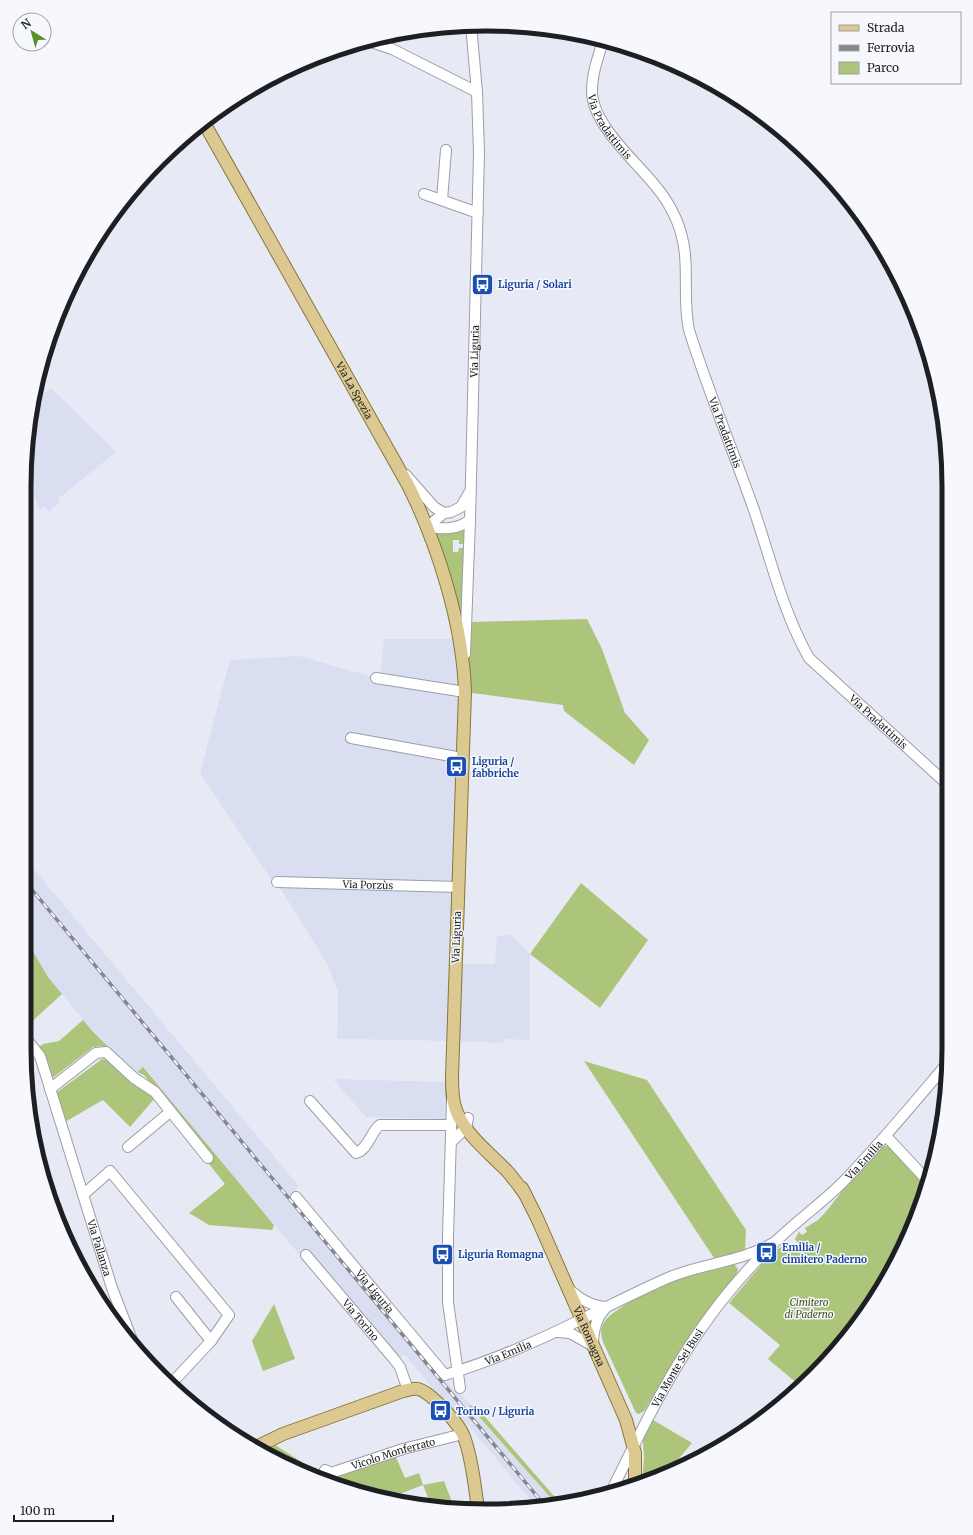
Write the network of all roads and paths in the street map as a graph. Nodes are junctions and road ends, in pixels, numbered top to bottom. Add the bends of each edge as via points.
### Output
1 (472, 32) edge
2 (379, 45) edge
3 (602, 46) edge
4 (477, 92) junction
5 (206, 127) edge
6 (446, 150) dead end
7 (424, 194) dead end
8 (442, 200) junction
9 (478, 213) junction
10 (399, 468) junction
11 (470, 489) junction
12 (444, 513) junction
13 (470, 520) junction
14 (427, 527) junction
15 (464, 676) junction
16 (376, 678) dead end
17 (465, 692) junction
18 (351, 738) dead end
19 (462, 758) junction
20 (942, 780) edge
21 (277, 882) dead end
22 (458, 887) junction
23 (31, 1045) edge
24 (941, 1070) edge
25 (452, 1087) joint
26 (50, 1089) junction
27 (310, 1101) dead end
28 (170, 1112) junction
29 (459, 1118) junction
30 (886, 1136) junction
31 (451, 1142) junction
32 (128, 1147) dead end
33 (208, 1158) dead end
34 (923, 1176) edge
35 (82, 1195) junction
36 (296, 1197) dead end
37 (773, 1244) junction
38 (306, 1255) dead end
39 (762, 1255) junction
40 (744, 1257) junction
41 (566, 1285) junction
42 (176, 1297) dead end
43 (606, 1307) junction
44 (581, 1320) junction
45 (128, 1330) edge
46 (557, 1332) junction
47 (211, 1341) junction
48 (593, 1346) junction
49 (458, 1372) junction
50 (174, 1380) edge
51 (460, 1388) dead end
52 (408, 1390) junction
53 (463, 1434) junction
54 (262, 1445) edge
55 (634, 1445) junction
56 (325, 1470) dead end
57 (635, 1479) edge
58 (614, 1485) edge
59 (477, 1504) edge

1 - 4 street, Via Liguria
2 - 4 street
3 - 20 street, Via Pradattimis via 593,77 594,105 598,116 611,134 668,204 681,234 686,266 689,330 798,640 808,658
4 - 9 street, Via Liguria
5 - 10 main road, Via La Spezia
6 - 8 street
7 - 8 street
8 - 9 street
9 - 11 street, Via Liguria
10 - 12 street via 434,507
10 - 14 main road, Via La Spezia
11 - 12 street, Via Liguria via 461,507
11 - 13 street, Via Liguria
12 - 14 street, Via Liguria
13 - 14 street via 456,528
13 - 15 street, Via Liguria
14 - 15 main road, Via La Spezia via 445,580 457,630
15 - 17 main road, Via Liguria
16 - 17 street
17 - 19 main road, Via Liguria
18 - 19 street
19 - 22 main road, Via Liguria
21 - 22 street, Via Porzùs
22 - 25 main road, Via Liguria
23 - 26 street, Via Pallanza via 40,1056
24 - 30 street, Via Emilia
25 - 29 main road, Via Romagna
26 - 28 street via 96,1054 106,1052 134,1078 155,1092
26 - 35 street, Via Pallanza
27 - 29 street via 356,1153 361,1151 376,1128 383,1124
28 - 32 street
28 - 33 street
29 - 31 street
29 - 31 street
29 - 41 main road, Via Romagna via 514,1174 538,1218
30 - 34 street
30 - 37 street, Via Emilia via 842,1183
31 - 49 street via 448,1302
35 - 45 street, Via Pallanza
35 - 47 street via 110,1171 229,1315
36 - 49 street, Via Liguria via 445,1375
37 - 39 street, Via Emilia
37 - 40 street, Via Emilia
38 - 52 street, Via Torino via 394,1359 400,1367
39 - 40 street, Via Emilia via 754,1258
39 - 55 street, Via Monte Sei Busi via 727,1294 700,1331 665,1386
40 - 43 street, Via Emilia via 683,1272
41 - 43 street via 586,1302
41 - 44 main road, Via Romagna
42 - 47 street
43 - 44 street, Via Emilia
43 - 48 street via 597,1322
44 - 46 street, Via Emilia
44 - 48 main road, Via Romagna
46 - 48 street via 570,1333
46 - 49 street, Via Emilia
47 - 50 street
48 - 55 main road, Via Romagna via 623,1412
49 - 51 street
52 - 53 main road via 419,1389 431,1396
52 - 54 main road via 283,1434
53 - 56 street, Vicolo Monferrato via 403,1449 331,1473
53 - 59 main road
55 - 57 main road, Via Romagna
55 - 58 street, Via Monte Sei Busi

